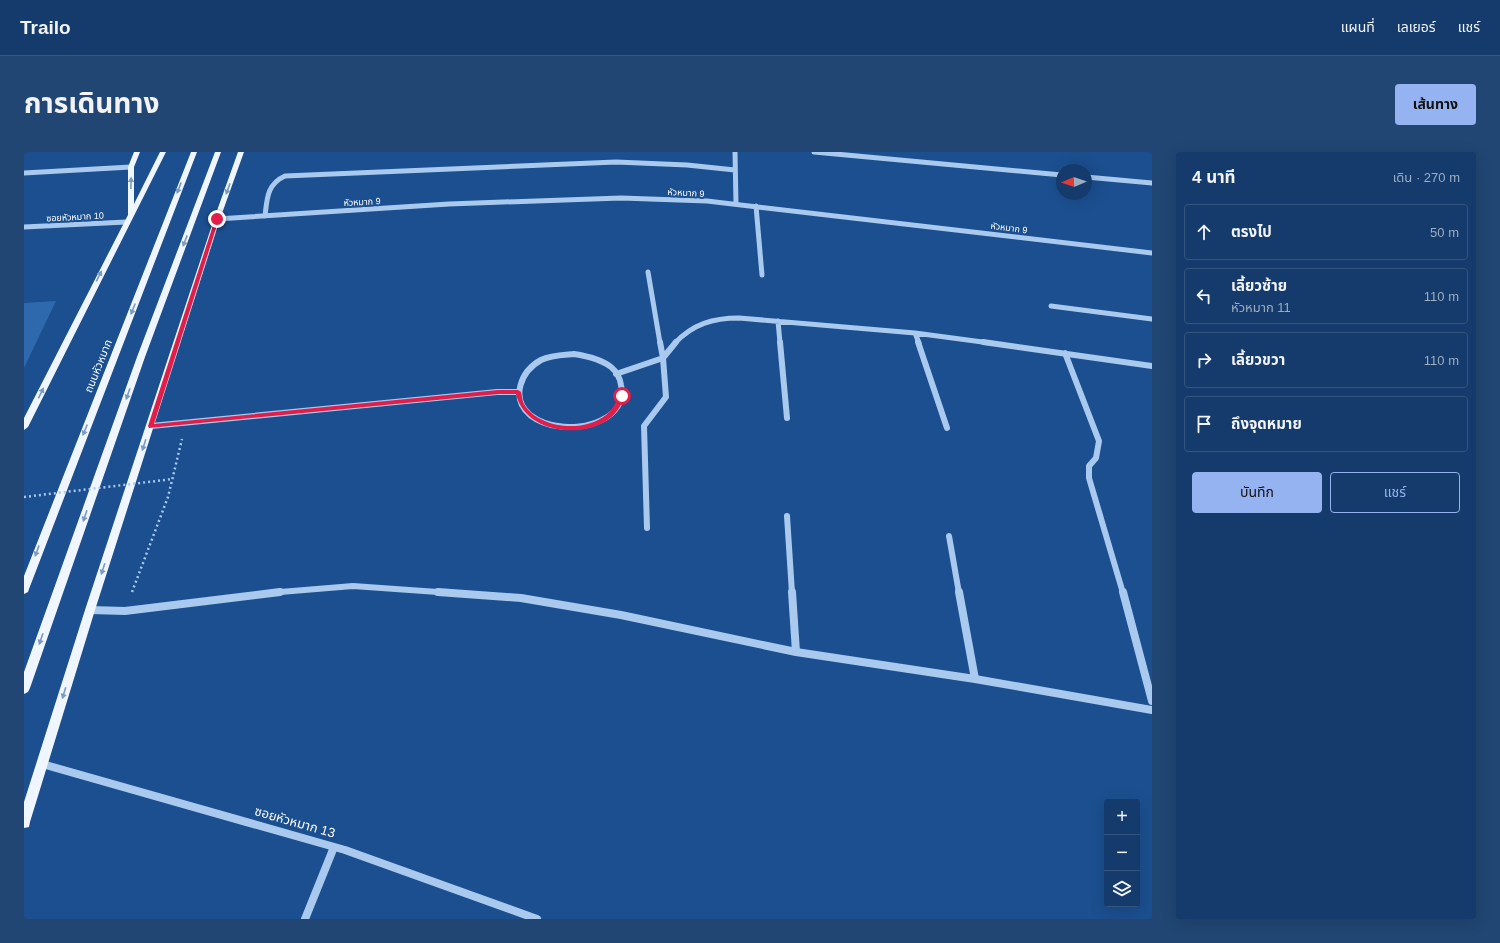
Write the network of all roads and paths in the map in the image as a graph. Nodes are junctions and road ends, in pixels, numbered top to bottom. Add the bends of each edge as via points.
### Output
1 (137, 152) edge
2 (163, 152) edge
3 (194, 152) edge
4 (218, 152) edge
5 (241, 152) edge
6 (735, 152) edge
7 (814, 152) edge
8 (131, 167) junction
9 (735, 170) junction
10 (24, 173) edge
11 (1056, 174) edge
12 (1092, 178) edge
13 (1152, 183) edge
14 (736, 204) junction
15 (756, 206) junction
16 (265, 216) junction
17 (128, 219) junction
18 (217, 219) junction
19 (24, 227) edge
20 (1152, 253) edge
21 (648, 272) dead end
22 (762, 275) dead end
23 (1051, 306) dead end
24 (1152, 319) edge
25 (778, 321) junction
26 (915, 333) junction
27 (1065, 353) junction
28 (663, 358) junction
29 (1152, 366) edge
30 (616, 374) junction
31 (518, 392) junction
32 (787, 418) dead end
33 (151, 426) junction
34 (24, 428) edge
35 (947, 428) dead end
36 (178, 461) dead end
37 (173, 479) junction
38 (24, 497) edge
39 (787, 516) dead end
40 (647, 528) dead end
41 (949, 536) dead end
42 (24, 589) edge
43 (90, 610) junction
44 (125, 611) junction
45 (796, 652) junction
46 (975, 679) junction
47 (24, 688) edge
48 (1152, 701) edge
49 (1152, 710) edge
50 (42, 764) junction
51 (24, 822) edge
52 (334, 847) junction
53 (305, 919) edge
54 (537, 919) edge

1 - 8 main road
2 - 17 main road
3 -> 42 main road, ถนนหัวหมาก
4 -> 47 main road via 141,357
5 -> 18 main road
6 - 9 street
7 - 11 street
8 - 10 street
17 -> 8 main road
9 - 14 street
9 - 16 street via 616,162 285,176 277,178 271,185
12 - 13 street
14 - 15 street, หัวหมาก 9
14 - 16 street, หัวหมาก 9 via 620,198 449,204
15 - 20 street, หัวหมาก 9
15 - 22 street
16 - 18 street, หัวหมาก 9
17 - 19 street, ซอยหัวหมาก 10
34 -> 17 main road
18 - 33 main road
21 - 28 street
23 - 24 street
25 - 26 street
25 - 28 street via 722,318 693,326 677,339
25 - 32 street
26 - 27 street
26 - 35 street
27 - 29 street
27 - 48 street via 1099,441 1096,458 1089,466 1089,478
28 - 30 street
28 - 40 street via 666,397 644,426
30 - 31 street via 604,363 590,356 557,355 541,360 529,369 521,380
30 - 31 street via 622,384 622,396 617,407 606,418 575,428 558,427 529,414 521,404
31 - 33 street
33 -> 43 main road
36 - 37 path
37 - 38 path, bridge
37 - 44 path
39 - 45 street
41 - 46 street
43 - 44 street
43 -> 50 main road
44 - 45 street via 257,594 352,586 521,598 620,615
45 - 46 street
46 - 49 street
50 - 51 main road
50 - 52 street, ซอยหัวหมาก 13
52 - 53 street
52 - 54 street, ซอยหัวหมาก 13

